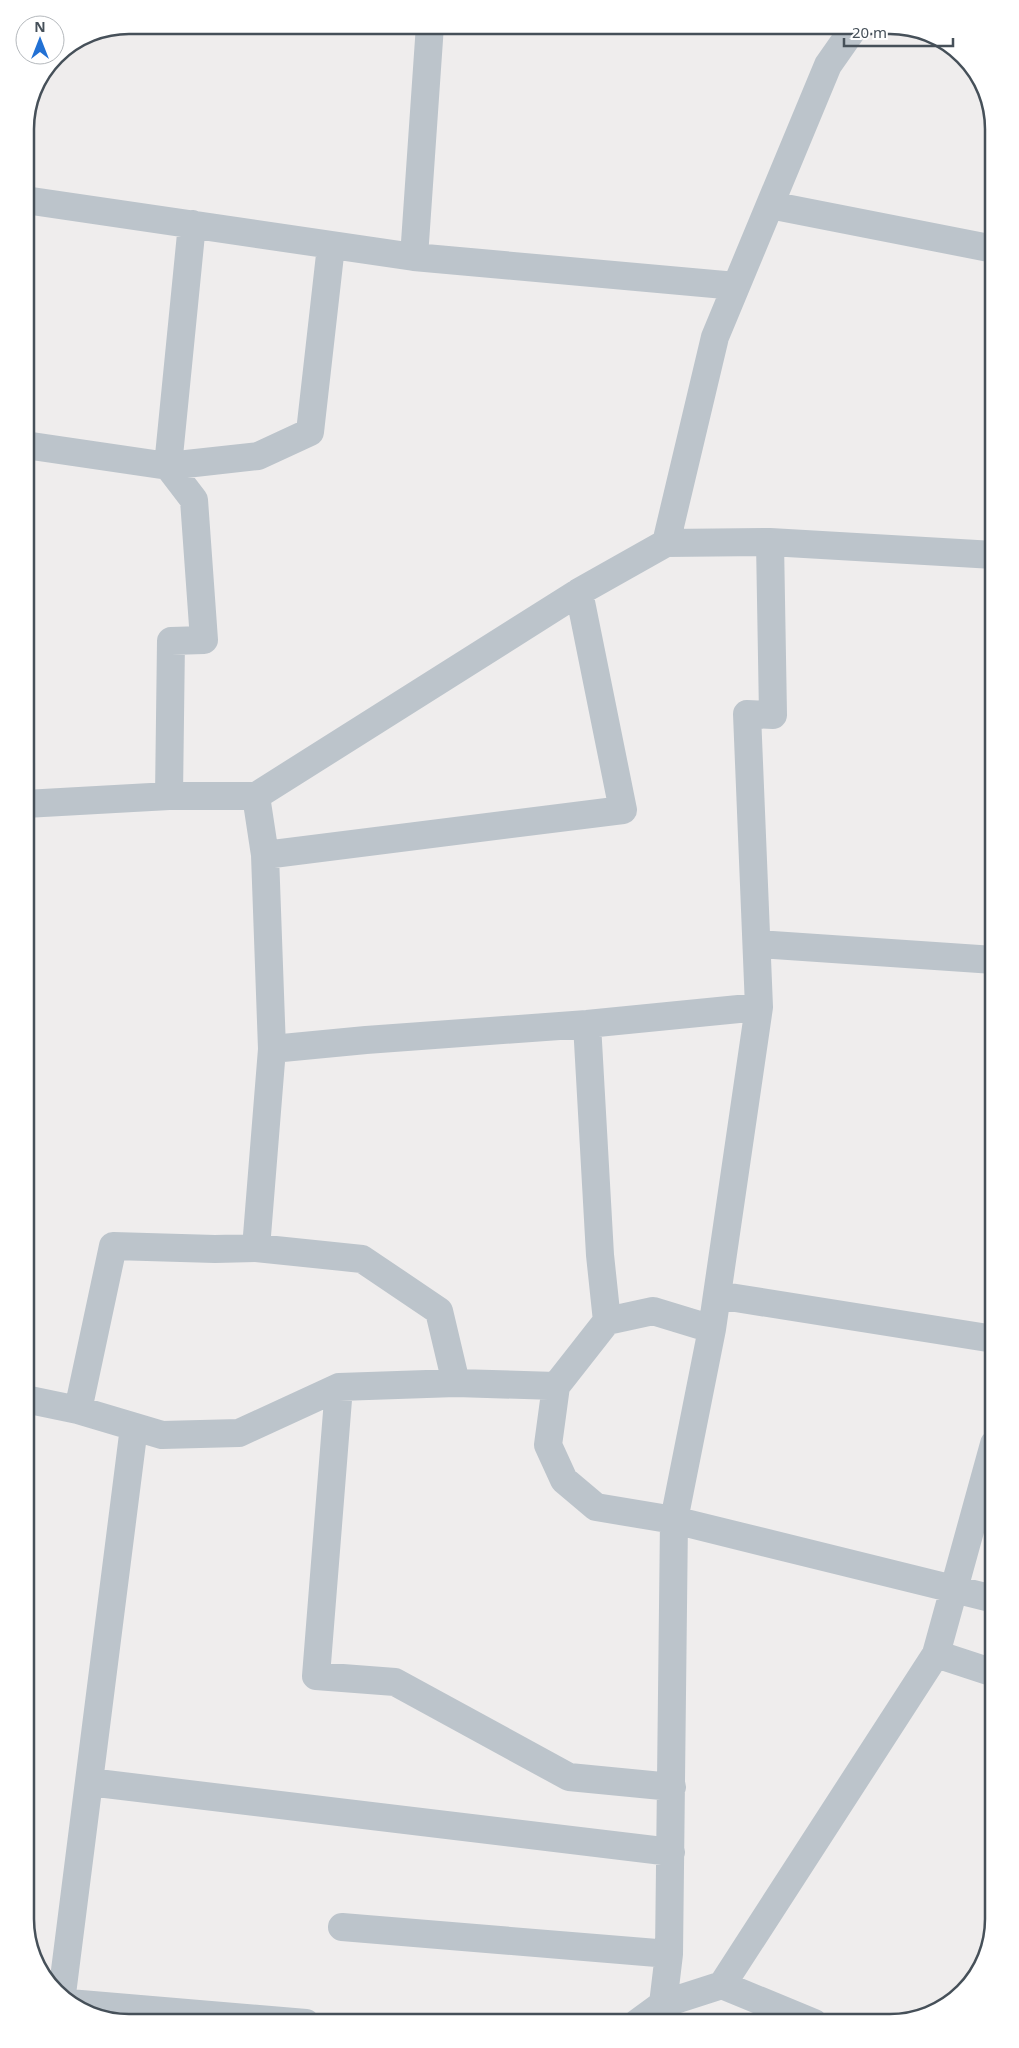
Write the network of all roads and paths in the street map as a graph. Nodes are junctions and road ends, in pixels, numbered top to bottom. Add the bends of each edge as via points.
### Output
1 (429, 34) edge
2 (850, 34) edge
3 (34, 201) edge
4 (770, 206) junction
5 (192, 224) junction
6 (331, 246) junction
7 (985, 247) edge
8 (414, 257) junction
9 (736, 286) junction
10 (34, 445) edge
11 (168, 466) junction
12 (770, 542) junction
13 (666, 543) junction
14 (985, 555) edge
15 (578, 592) junction
16 (169, 796) junction
17 (256, 796) junction
18 (34, 804) edge
19 (265, 855) junction
20 (757, 944) junction
21 (985, 959) edge
22 (759, 1007) junction
23 (587, 1024) junction
24 (272, 1048) junction
25 (256, 1248) junction
26 (717, 1295) junction
27 (607, 1321) junction
28 (712, 1329) junction
29 (985, 1338) edge
30 (456, 1382) junction
31 (556, 1386) junction
32 (339, 1387) junction
33 (34, 1401) edge
34 (78, 1410) junction
35 (134, 1427) junction
36 (985, 1477) edge
37 (674, 1520) junction
38 (954, 1589) junction
39 (985, 1598) edge
40 (936, 1654) junction
41 (985, 1670) edge
42 (89, 1782) junction
43 (672, 1787) junction
44 (671, 1852) junction
45 (342, 1927) dead end
46 (669, 1954) junction
47 (722, 1984) junction
48 (63, 1987) edge
49 (663, 2004) junction
50 (95, 2008) edge
51 (130, 2014) edge
52 (649, 2014) edge
53 (793, 2014) edge

1 - 8 street
2 - 4 street via 828,65
3 - 5 street
4 - 7 street
4 - 9 street
5 - 6 street
5 - 11 street
6 - 8 street
6 - 11 street via 310,432 258,456
8 - 9 street
9 - 13 street via 715,337
10 - 11 street
11 - 16 street via 194,500 204,640 171,641
12 - 13 street
12 - 14 street
12 - 20 street via 773,714 747,714
13 - 15 street
15 - 17 street
15 - 19 street via 623,810
16 - 17 street
16 - 18 street
17 - 19 street
19 - 24 street
20 - 21 street
20 - 22 street
22 - 23 street
22 - 26 street
23 - 24 street
23 - 27 street
24 - 25 street
25 - 30 street via 362,1259 439,1311
25 - 34 street via 113,1246
26 - 28 street
26 - 29 street
27 - 28 street via 653,1311
27 - 31 street
28 - 37 street
30 - 31 street
30 - 32 street
31 - 37 street via 548,1446 564,1480 596,1507
32 - 35 street via 238,1434 162,1435
32 - 43 street via 316,1676 395,1682 569,1777
33 - 34 street
34 - 35 street
35 - 42 street
36 - 38 street
37 - 38 street
37 - 43 street
38 - 39 street
38 - 40 street
40 - 41 street
40 - 47 street
42 - 44 street
42 - 48 street
43 - 44 street
44 - 46 street
45 - 46 street
46 - 49 street
47 - 49 street
47 - 53 street
49 - 52 street
50 - 51 street

